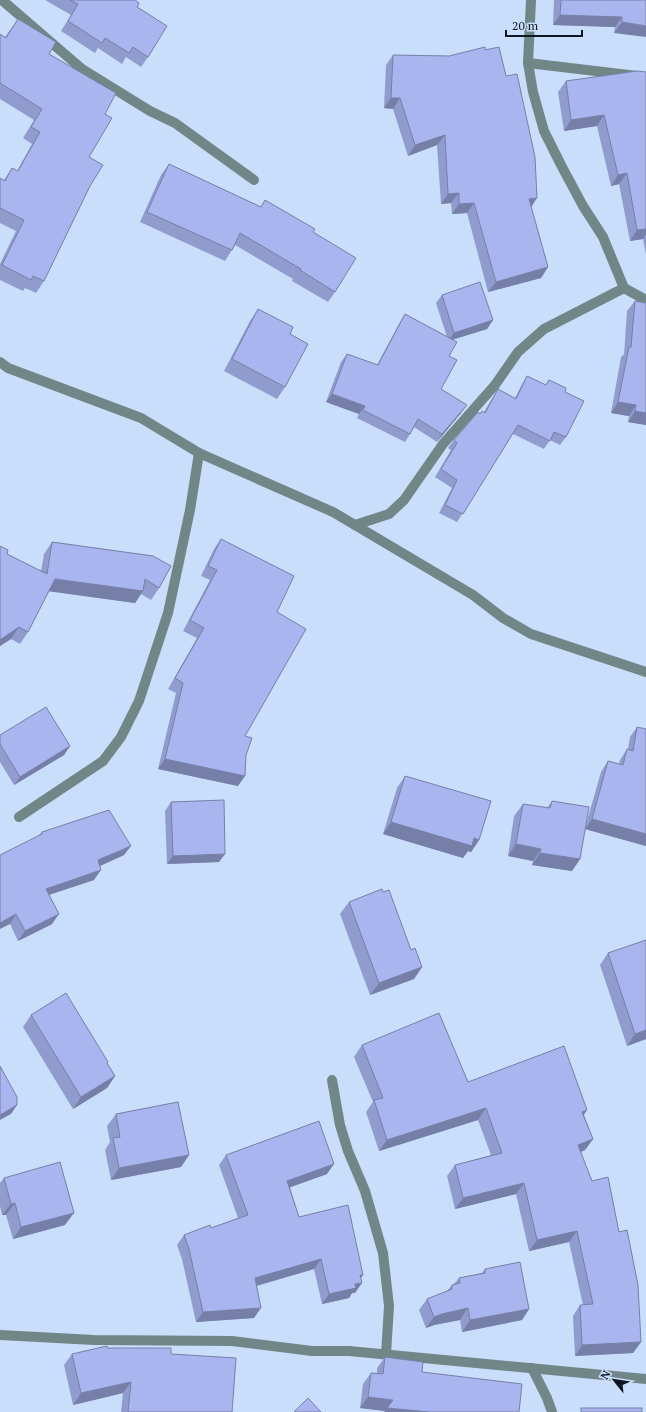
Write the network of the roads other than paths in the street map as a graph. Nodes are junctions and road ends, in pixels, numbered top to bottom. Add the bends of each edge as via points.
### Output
1 (2, 0) edge
2 (531, 0) edge
3 (528, 63) junction
4 (646, 77) edge
5 (254, 180) dead end
6 (624, 288) junction
7 (646, 300) edge
8 (0, 362) edge
9 (199, 453) junction
10 (355, 525) junction
11 (646, 672) edge
12 (19, 817) dead end
13 (332, 1080) dead end
14 (0, 1336) edge
15 (386, 1354) junction
16 (532, 1368) junction
17 (646, 1379) edge
18 (552, 1412) edge

1 - 5 street via 82,69 150,111 175,123
2 - 3 street
3 - 4 street
3 - 6 street via 544,131 583,206 603,237
6 - 7 street
6 - 10 street via 544,329 518,352 495,385 443,444 404,500 389,514
8 - 9 street via 8,368 141,418
9 - 10 street via 333,512
9 - 12 street via 190,510 168,613 139,700 121,737 103,761
10 - 11 street via 473,595 503,618 531,634
13 - 15 street via 340,1125 383,1253 389,1306
14 - 15 street via 232,1341 312,1351
15 - 16 street
16 - 17 street
16 - 18 street via 548,1398

